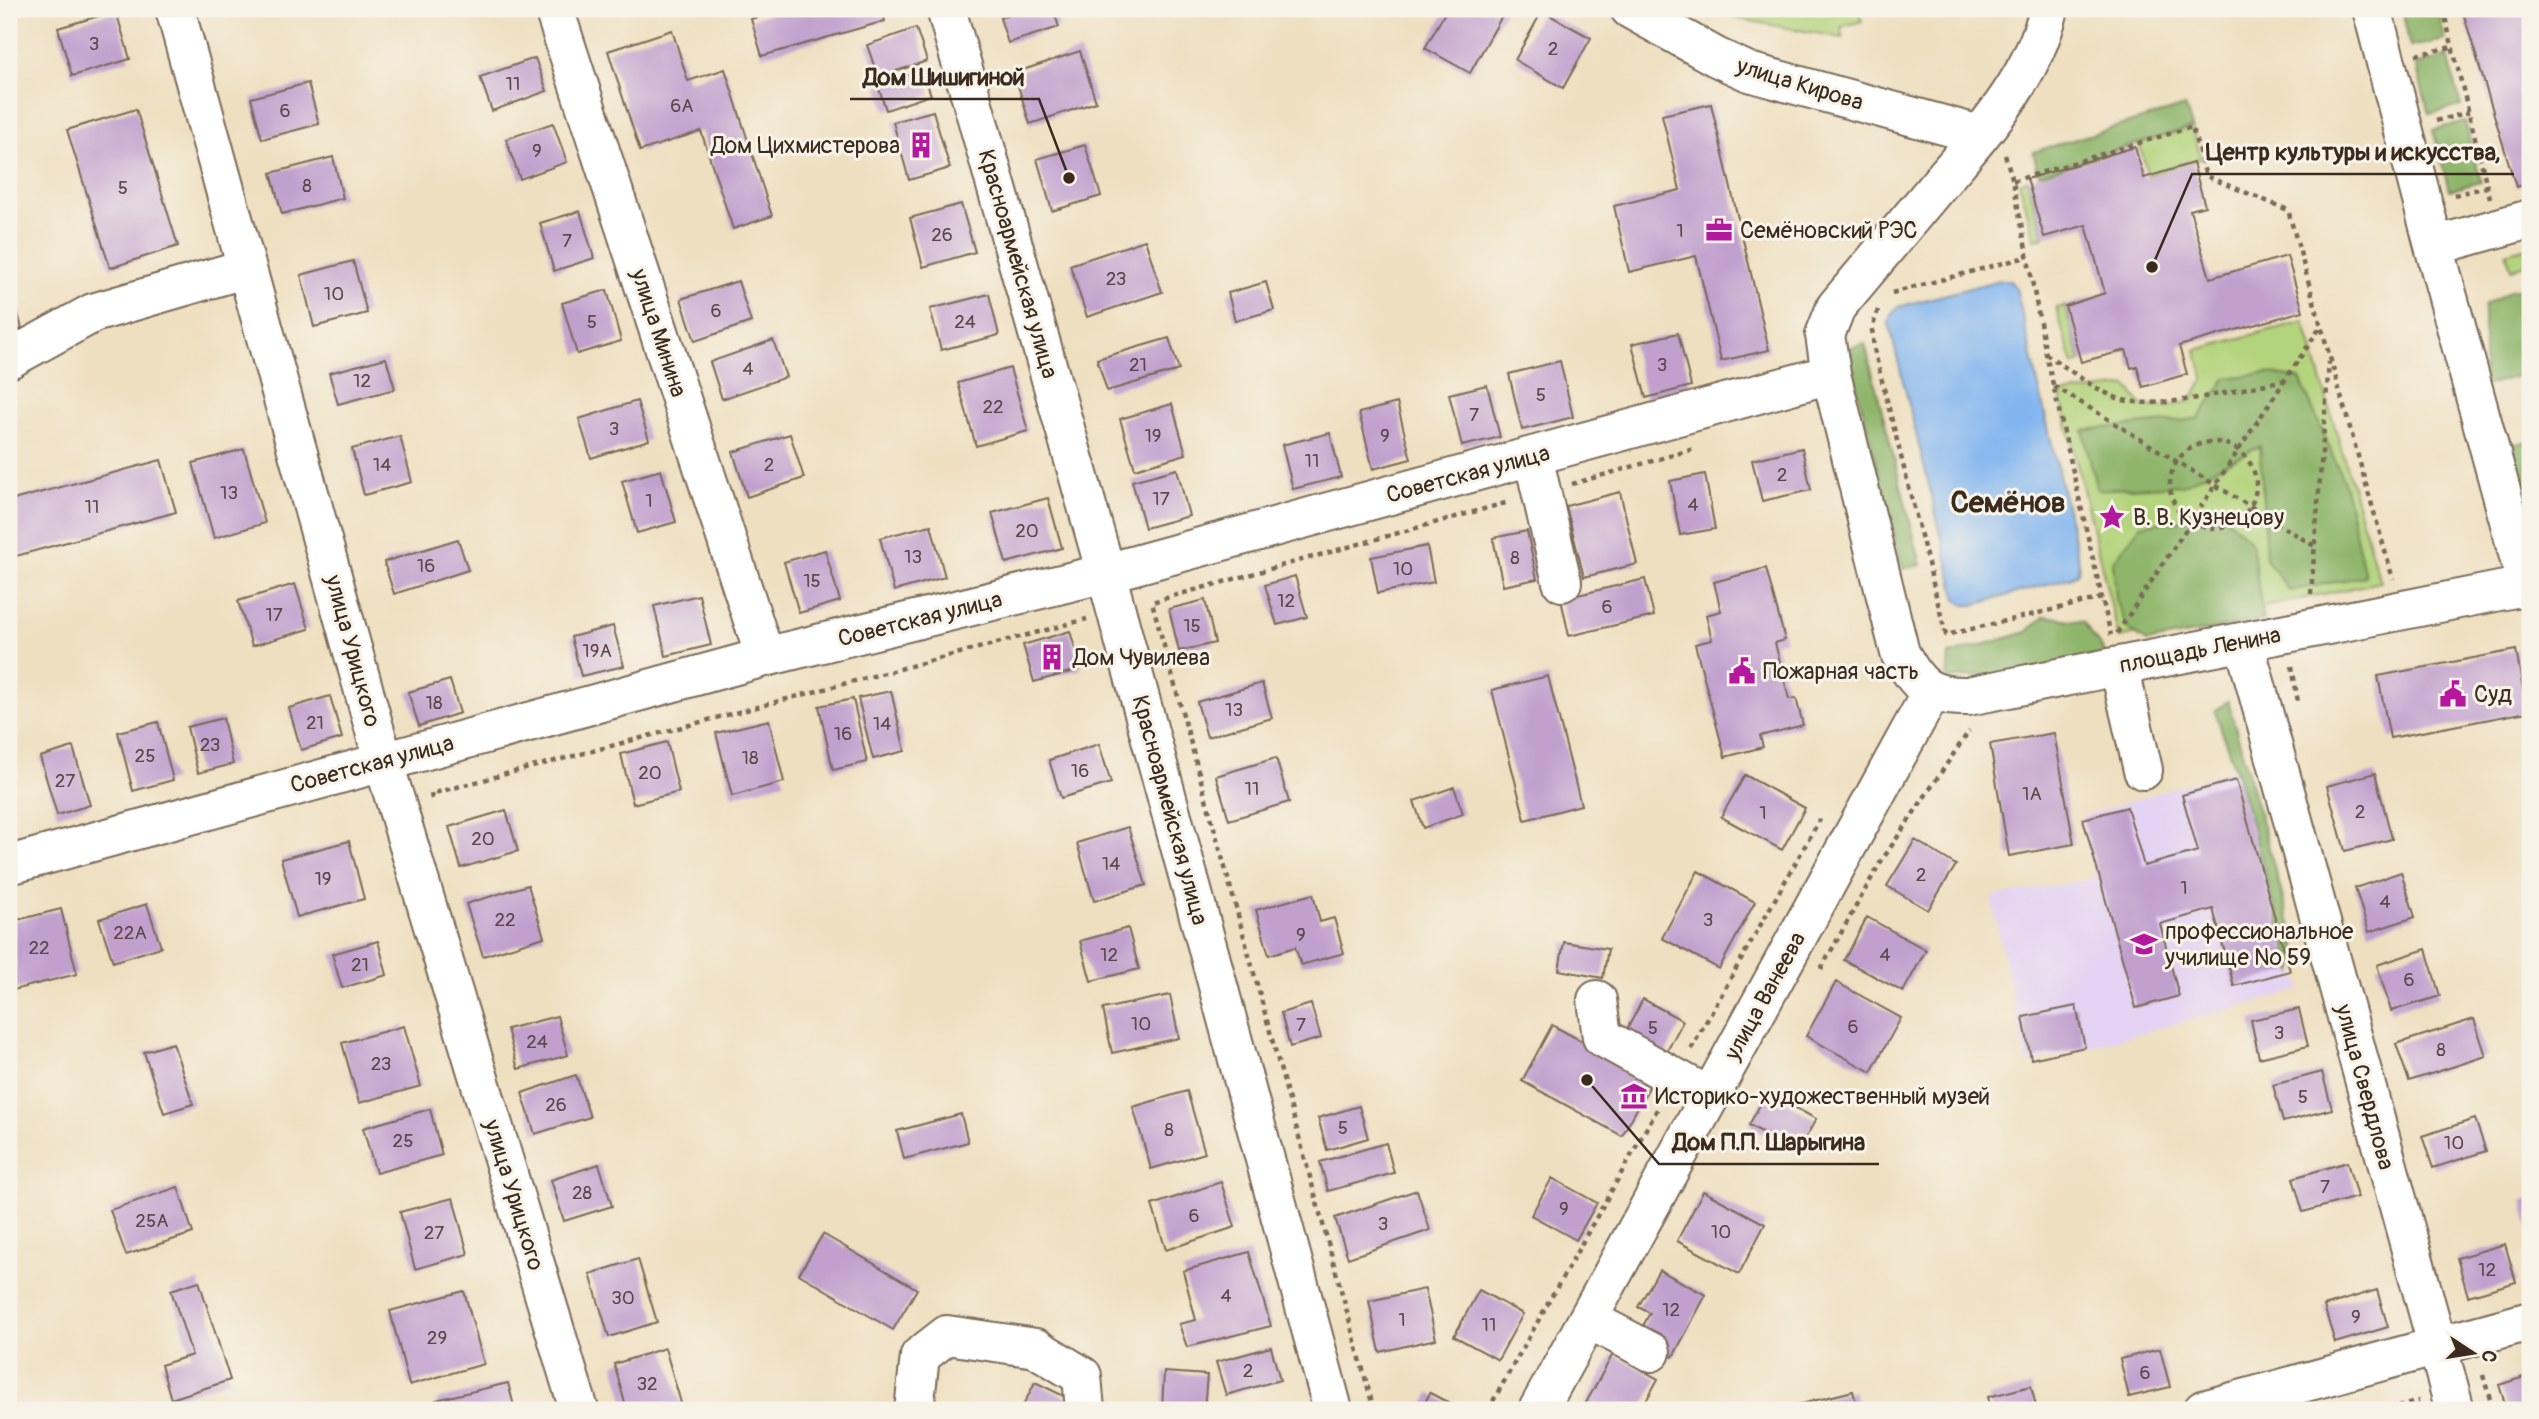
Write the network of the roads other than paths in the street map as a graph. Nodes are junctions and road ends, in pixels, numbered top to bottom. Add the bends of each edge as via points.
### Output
1 (176, 9) edge
2 (554, 9) edge
3 (946, 9) edge
4 (1630, 9) edge
5 (2049, 9) edge
6 (2372, 9) edge
7 (1988, 126) junction
8 (2514, 224) edge
9 (2434, 246) junction
10 (247, 268) junction
11 (9, 359) edge
12 (1831, 374) junction
13 (1533, 456) junction
14 (1106, 573) junction
15 (1562, 582) dead end
16 (2528, 586) edge
17 (2244, 642) junction
18 (765, 657) junction
19 (2119, 666) junction
20 (1931, 693) junction
21 (383, 760) junction
22 (2143, 770) dead end
23 (9, 865) edge
24 (1597, 1000) dead end
25 (1710, 1097) junction
26 (1588, 1319) junction
27 (2530, 1321) edge
28 (2436, 1346) junction
29 (1651, 1352) dead end
30 (2191, 1407) edge
31 (579, 1410) edge
32 (914, 1410) edge
33 (1085, 1410) edge
34 (1333, 1410) edge
35 (1538, 1410) edge
36 (2455, 1410) edge

1 - 10 street, улица Урицкого
2 - 18 street, улица Минина
3 - 14 street, Красноармейская улица
4 - 7 street, улица Кирова via 1749,72
5 - 7 street via 2031,61
6 - 9 street, площадь Ленина
7 - 12 street via 1836,307 1825,335
8 - 9 street
9 - 16 street, площадь Ленина
10 - 11 street via 93,313
10 - 21 street, улица Урицкого
12 - 13 street, Советская улица
12 - 20 street via 1900,653 1913,677
13 - 14 street, Советская улица
13 - 15 street
14 - 18 street, Советская улица
14 - 34 street, Красноармейская улица
16 - 17 street, площадь Ленина
17 - 19 street, площадь Ленина
17 - 28 street, улица Свердлова
18 - 21 street, Советская улица
19 - 20 street, площадь Ленина via 1968,696
19 - 22 street
20 - 25 street, улица Ванеева
21 - 23 street, Советская улица
21 - 31 street, улица Урицкого
24 - 25 street via 1601,1037
25 - 26 street, улица Ванеева
26 - 29 street
26 - 35 street, улица Ванеева
27 - 28 street
28 - 30 street
28 - 36 street, улица Свердлова
32 - 33 street via 920,1356 947,1335 1036,1348 1082,1376

